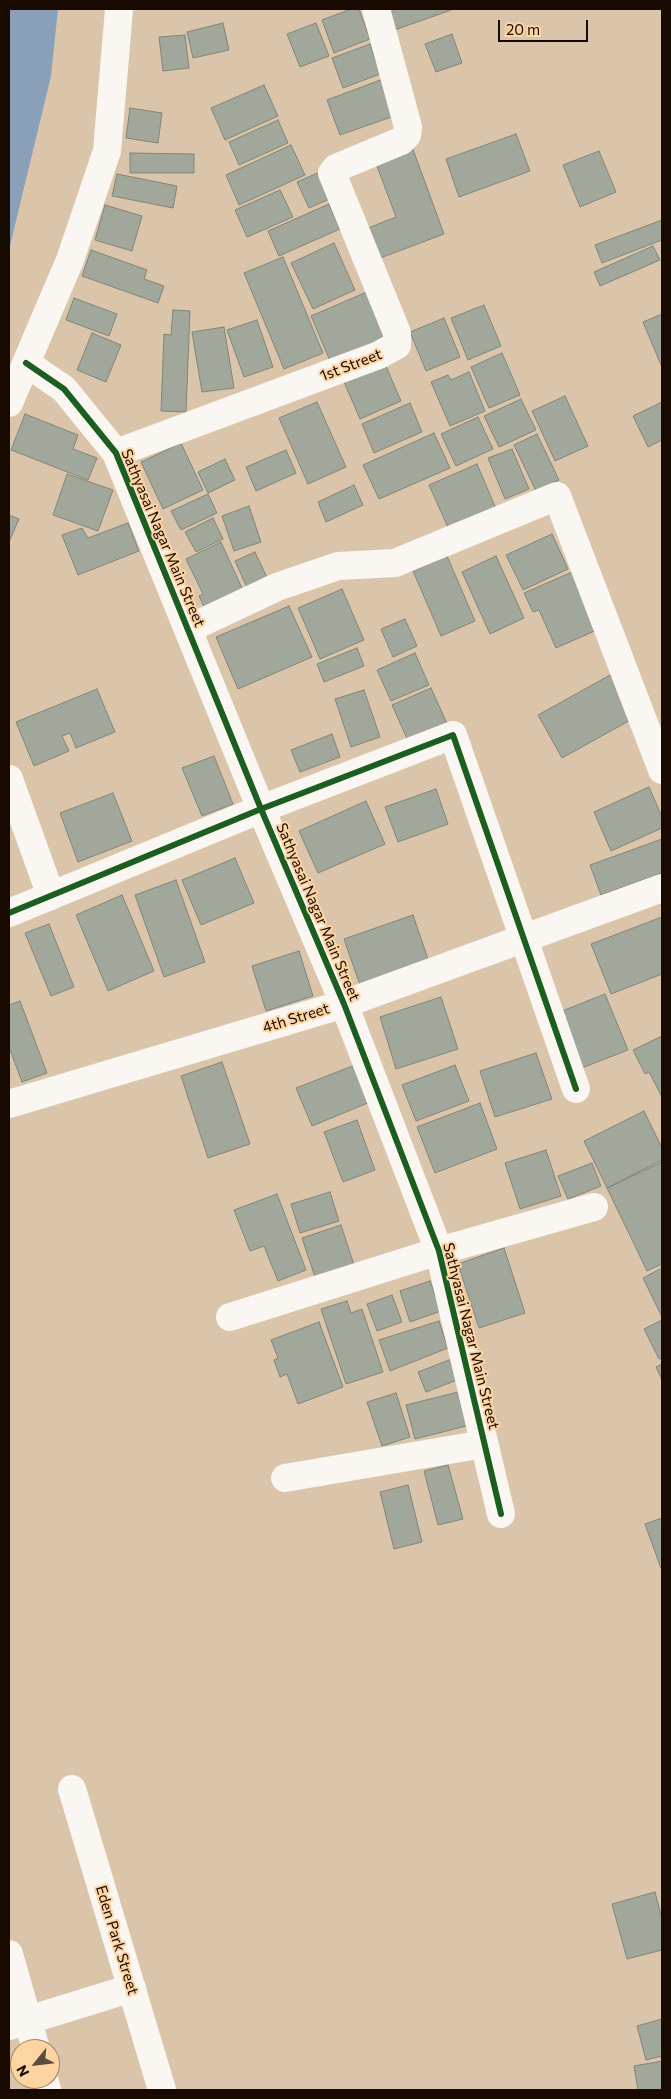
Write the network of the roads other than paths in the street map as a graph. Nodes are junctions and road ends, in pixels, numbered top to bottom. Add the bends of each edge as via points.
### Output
1 (119, 9) edge
2 (376, 9) edge
3 (26, 363) junction
4 (9, 403) edge
5 (116, 453) junction
6 (188, 629) junction
7 (662, 770) edge
8 (9, 780) edge
9 (261, 809) junction
10 (662, 888) edge
11 (51, 896) junction
12 (9, 913) edge
13 (523, 939) junction
14 (344, 1004) junction
15 (576, 1089) dead end
16 (9, 1104) edge
17 (594, 1207) dead end
18 (439, 1252) junction
19 (230, 1317) dead end
20 (484, 1444) junction
21 (285, 1478) dead end
22 (501, 1514) dead end
23 (72, 1789) dead end
24 (9, 1954) edge
25 (132, 1988) junction
26 (18, 2023) edge
27 (29, 2039) edge
28 (162, 2090) edge

1 - 3 street via 107,151 70,260
2 - 5 street, 1st Street via 408,127 407,135 401,141 336,168 332,173 397,333 397,345 390,351
3 - 4 street
3 - 5 street, Sathyasai Nagar Main Street via 64,388
5 - 6 street, Sathyasai Nagar Main Street
6 - 7 street via 277,587 338,566 395,563 557,496
6 - 9 street, Sathyasai Nagar Main Street
8 - 11 street
9 - 11 street
9 - 13 street via 453,735
9 - 14 street, Sathyasai Nagar Main Street
10 - 13 street, 4th Street
11 - 12 street
13 - 14 street, 4th Street
13 - 15 street
14 - 16 street, 4th Street
14 - 18 street, Sathyasai Nagar Main Street
17 - 18 street
18 - 19 street
18 - 20 street, Sathyasai Nagar Main Street
20 - 21 street
20 - 22 street, Sathyasai Nagar Main Street
23 - 25 street, Eden Park Street
24 - 26 street
25 - 26 street
25 - 28 street, Eden Park Street
26 - 27 street

